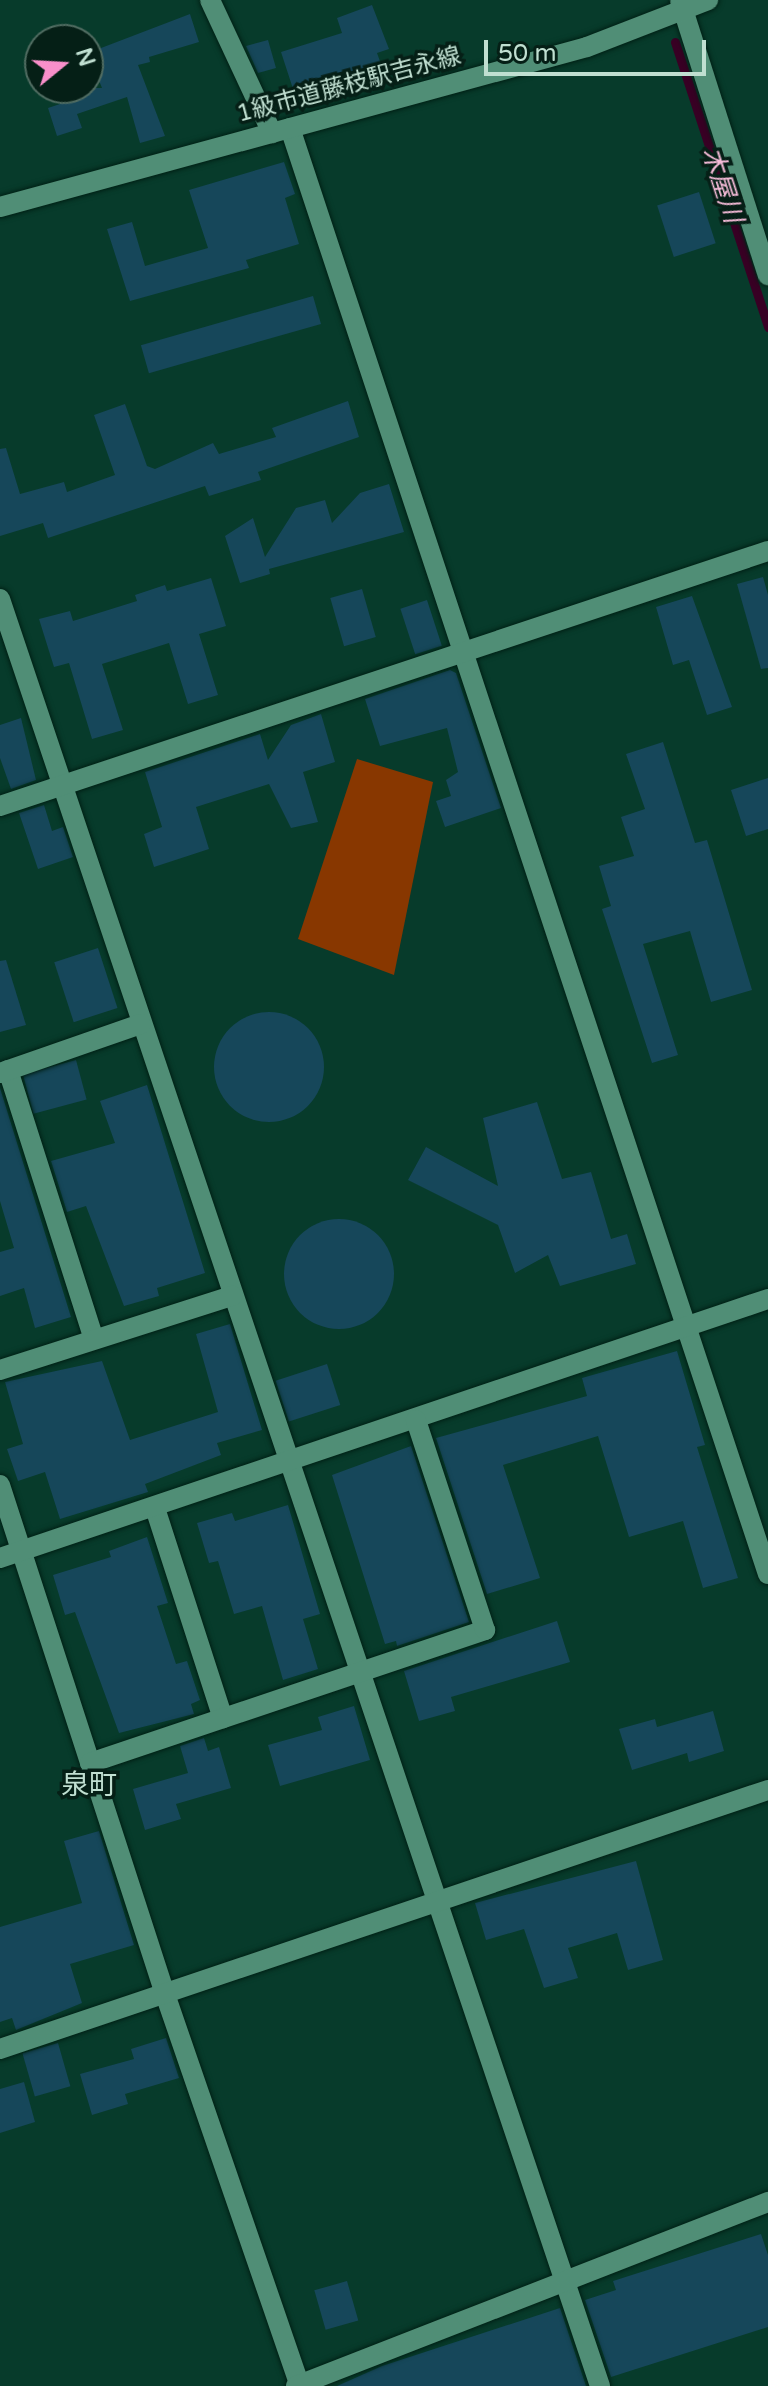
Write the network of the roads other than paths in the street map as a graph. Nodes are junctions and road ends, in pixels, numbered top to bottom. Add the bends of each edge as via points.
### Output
1 (210, 0) edge
2 (708, 0) edge
3 (681, 5) edge
4 (281, 130) junction
5 (0, 207) edge
6 (768, 275) edge
7 (768, 551) edge
8 (0, 599) edge
9 (462, 651) junction
10 (60, 785) junction
11 (0, 806) edge
12 (141, 1024) junction
13 (4, 1072) edge
14 (232, 1296) junction
15 (768, 1299) edge
16 (685, 1326) junction
17 (94, 1339) junction
18 (0, 1370) edge
19 (416, 1420) junction
20 (288, 1464) junction
21 (0, 1485) edge
22 (155, 1508) junction
23 (22, 1551) junction
24 (0, 1558) edge
25 (768, 1574) edge
26 (358, 1672) junction
27 (223, 1718) junction
28 (90, 1763) junction
29 (768, 1790) edge
30 (435, 1902) junction
31 (165, 1994) junction
32 (0, 2049) edge
33 (768, 2202) edge
34 (564, 2280) junction
35 (298, 2386) edge
36 (600, 2386) edge

1 - 4 street
2 - 3 street, 1級市道藤枝駅吉永線
3 - 4 street, 1級市道藤枝駅吉永線 via 587,47
3 - 6 street
4 - 5 street, 1級市道藤枝駅吉永線
4 - 9 street
7 - 9 street
8 - 10 street
9 - 10 street
9 - 16 street
10 - 11 street
10 - 12 street
12 - 13 street
12 - 14 street
13 - 17 street
14 - 17 street
14 - 20 street
15 - 16 street
16 - 19 street
16 - 25 street
17 - 18 street
19 - 20 street
19 - 26 street via 485,1630
20 - 22 street
20 - 26 street
21 - 23 street
22 - 23 street
22 - 27 street
23 - 24 street
23 - 28 street
26 - 27 street
26 - 30 street
27 - 28 street
28 - 31 street
29 - 30 street
30 - 31 street
30 - 34 street
31 - 32 street
31 - 35 street
33 - 34 street
34 - 35 street
34 - 36 street

